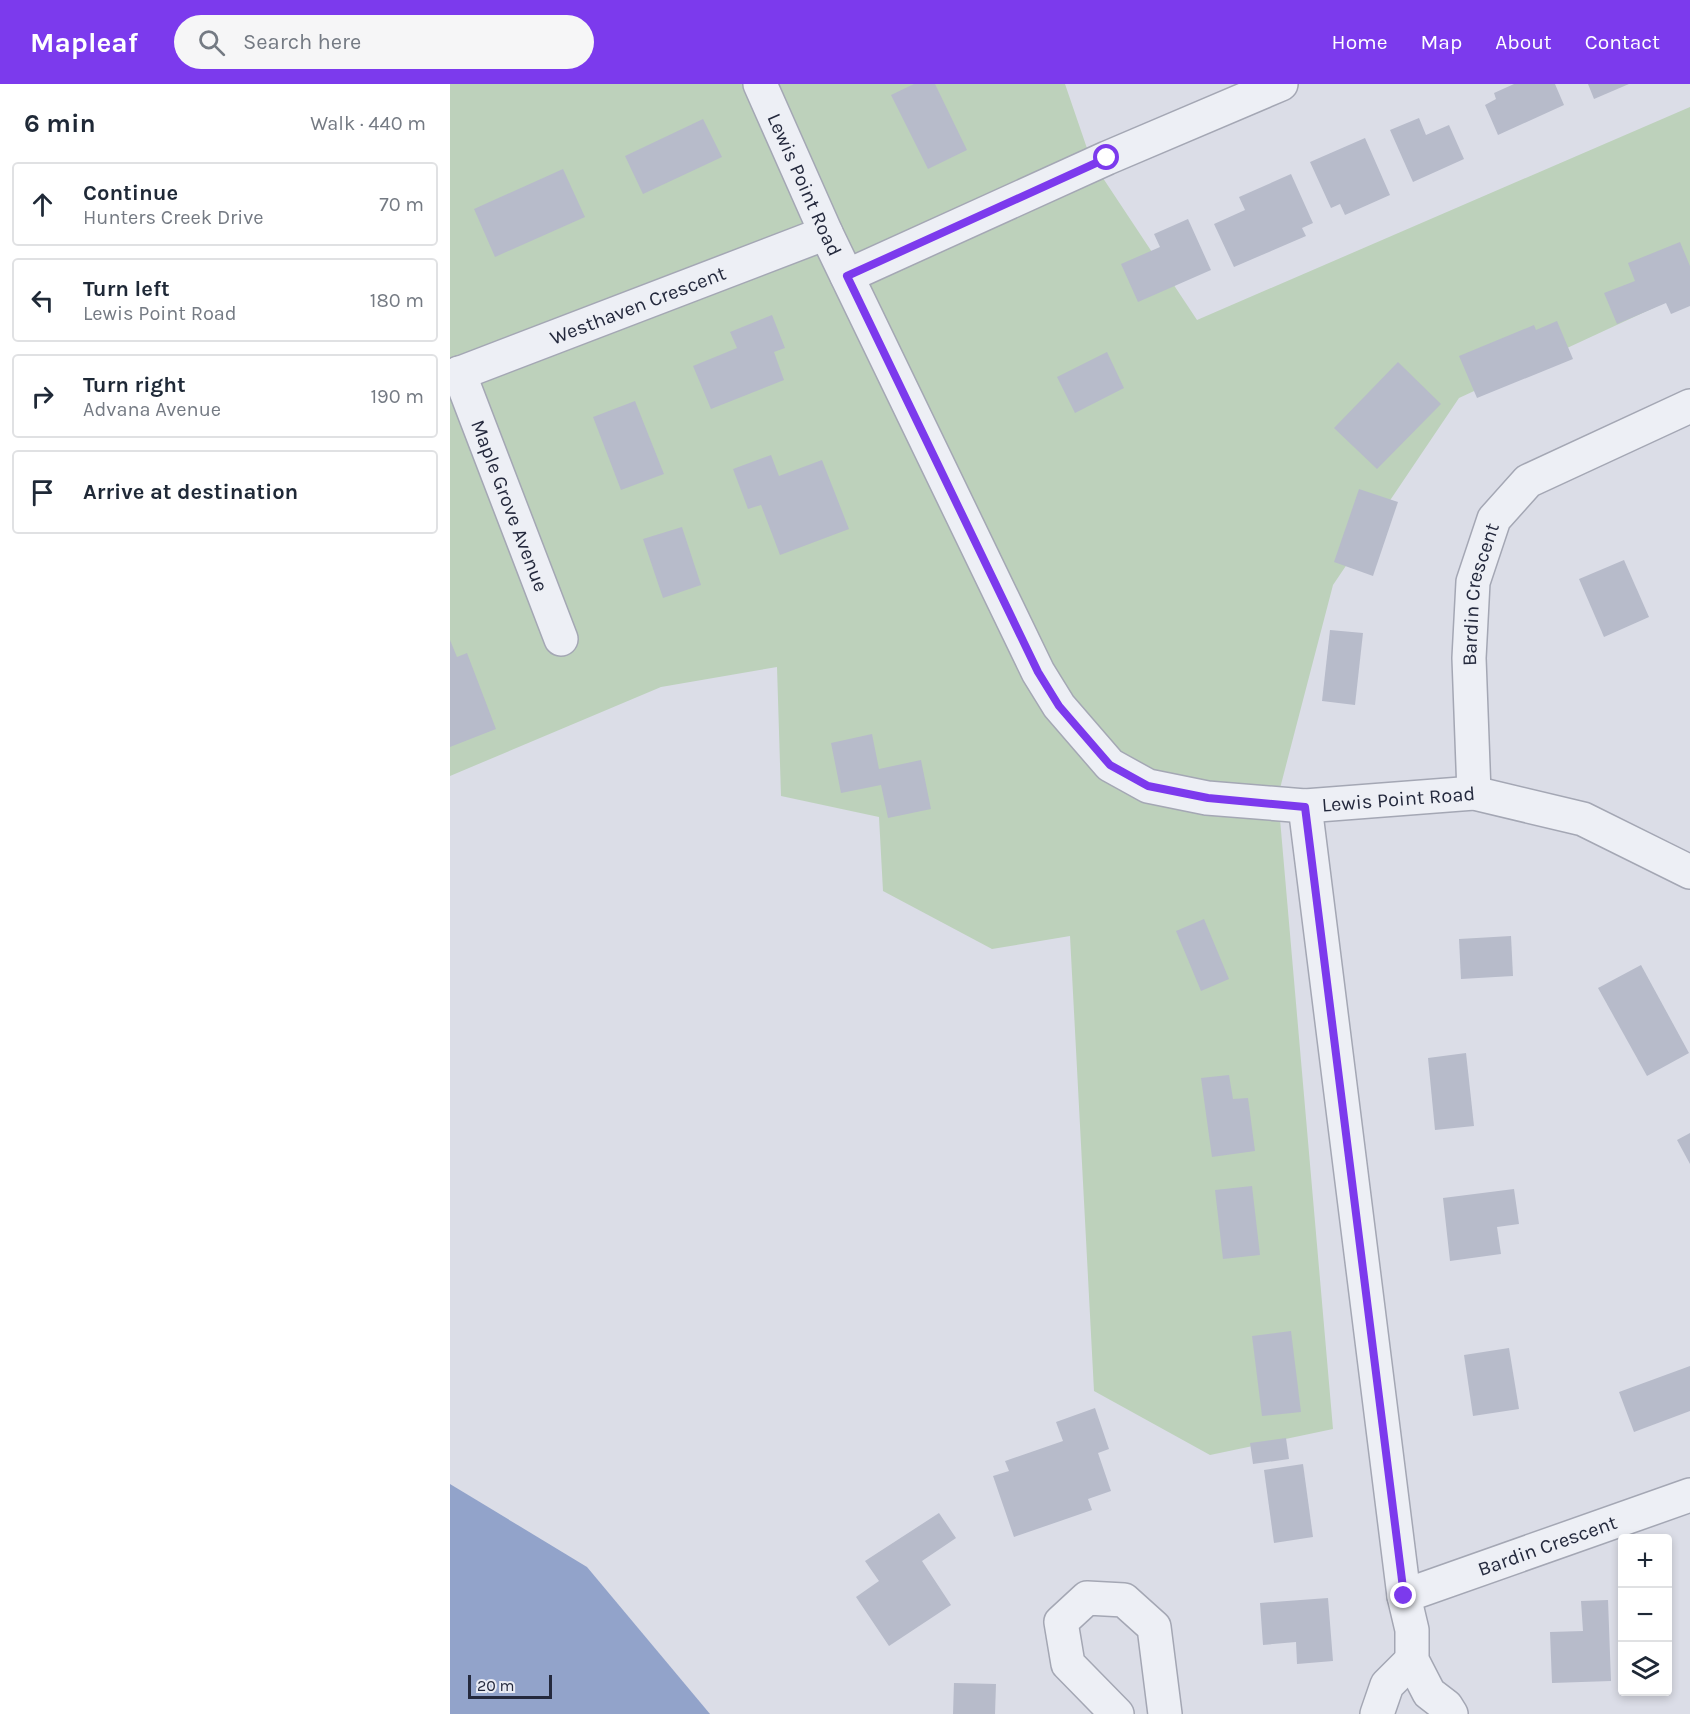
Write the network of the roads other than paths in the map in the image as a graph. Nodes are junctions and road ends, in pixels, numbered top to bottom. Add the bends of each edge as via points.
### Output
1 (760, 84) edge
2 (1281, 84) edge
3 (1223, 95) edge
4 (826, 233) junction
5 (847, 276) junction
6 (454, 375) edge
7 (1690, 406) edge
8 (561, 639) dead end
9 (1474, 793) junction
10 (1305, 807) junction
11 (1690, 872) edge
12 (1690, 1495) edge
13 (1404, 1596) junction
14 (1412, 1660) junction
15 (1117, 1714) edge
16 (1165, 1714) edge
17 (1377, 1714) edge
18 (1451, 1714) edge

1 - 4 street, Lewis Point Road
2 - 3 street
3 - 5 street via 1107,158
4 - 5 street, Lewis Point Road
4 - 6 street, Westhaven Crescent
5 - 10 street, Lewis Point Road via 1038,672 1059,706 1110,765 1148,786 1208,798
6 - 8 street, Maple Grove Avenue
7 - 9 street, Bardin Crescent via 1528,481 1494,519 1473,582 1469,658
9 - 10 street, Lewis Point Road
9 - 11 street, Lewis Point Road via 1583,819
10 - 13 street
12 - 13 street, Bardin Crescent
13 - 14 street via 1412,1630
14 - 17 street via 1387,1685
14 - 18 street via 1429,1693
15 - 16 street via 1068,1664 1061,1622 1087,1598 1124,1600 1154,1627

